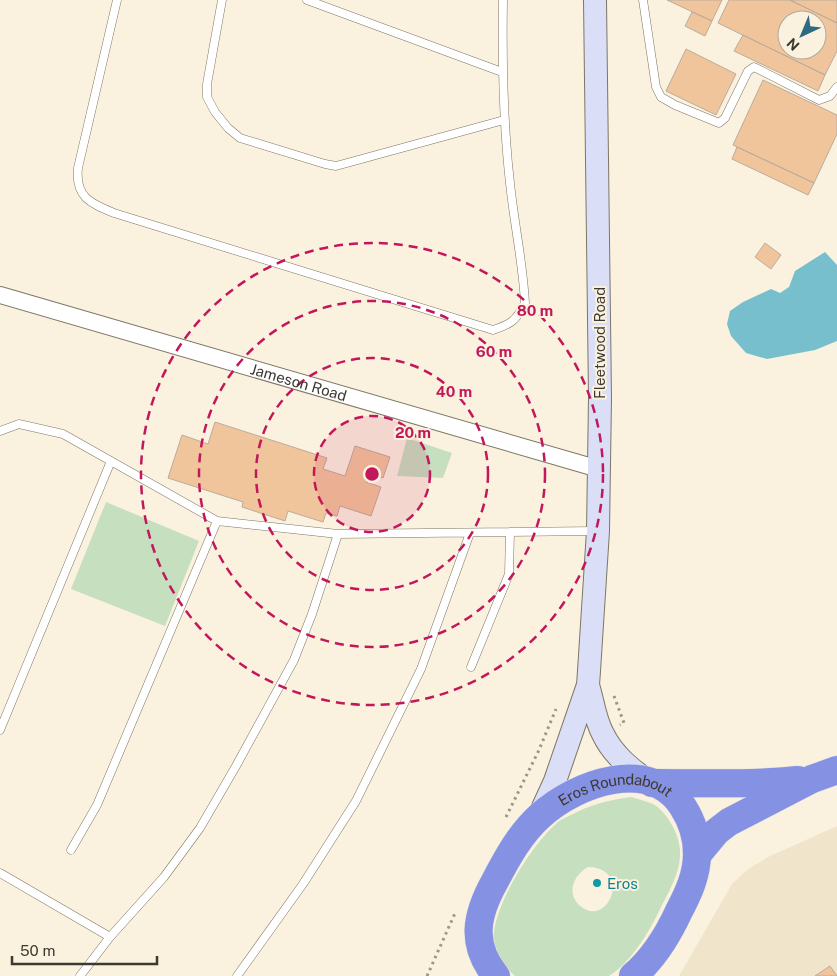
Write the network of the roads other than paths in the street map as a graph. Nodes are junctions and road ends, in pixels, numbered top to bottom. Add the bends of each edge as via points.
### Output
1 (117, 0) edge
2 (222, 0) edge
3 (307, 0) edge
4 (503, 0) edge
5 (595, 0) edge
6 (643, 0) edge
7 (502, 72) junction
8 (837, 87) edge
9 (504, 120) junction
10 (0, 294) edge
11 (0, 431) edge
12 (111, 461) junction
13 (599, 469) junction
14 (217, 521) junction
15 (598, 531) junction
16 (510, 532) junction
17 (470, 533) junction
18 (338, 534) junction
19 (471, 667) dead end
20 (588, 685) junction
21 (0, 730) edge
22 (837, 770) edge
23 (812, 779) junction
24 (651, 782) junction
25 (539, 816) junction
26 (71, 850) dead end
27 (697, 855) junction
28 (0, 873) edge
29 (110, 937) junction
30 (480, 949) junction
31 (644, 970) edge
32 (80, 976) edge
33 (237, 976) edge
34 (469, 976) edge
35 (496, 976) edge

1 - 9 lane via 78,168 77,181 91,203 114,213 493,330 518,317 525,304
2 - 9 lane via 207,97 215,112 240,138 336,166
3 - 7 lane
4 - 7 lane
5 - 13 main road, Fleetwood Road
6 - 8 lane via 656,87 661,97 674,105 719,123 725,118 748,71 754,67 819,100 830,96
7 - 9 lane
10 - 13 street, Jameson Road
11 - 12 lane via 19,424 63,434
12 - 14 lane
12 - 21 lane
13 - 15 main road, Fleetwood Road
14 - 18 lane
14 - 26 lane via 97,805
15 - 16 lane
15 - 20 main road, Fleetwood Road
16 - 17 lane
16 - 19 lane via 509,574
17 - 18 lane
17 - 33 lane via 421,669 356,801 303,884
18 - 29 lane via 294,660 236,766 200,828 164,876
20 - 24 main road, Fleetwood Road via 608,743 626,764
20 - 25 main road, Fleetwood Road via 555,781
22 - 23 highway
23 - 24 highway via 739,784
23 - 27 highway via 729,822
24 - 25 highway, Eros Roundabout via 628,779 596,783 567,796
24 - 27 highway, Eros Roundabout via 671,792 679,801 692,825
25 - 30 highway, Eros Roundabout via 513,848 490,890 480,918
27 - 31 highway, Eros Roundabout via 691,886 672,927
28 - 29 lane
29 - 32 lane
30 - 34 highway
30 - 35 highway, Eros Roundabout

